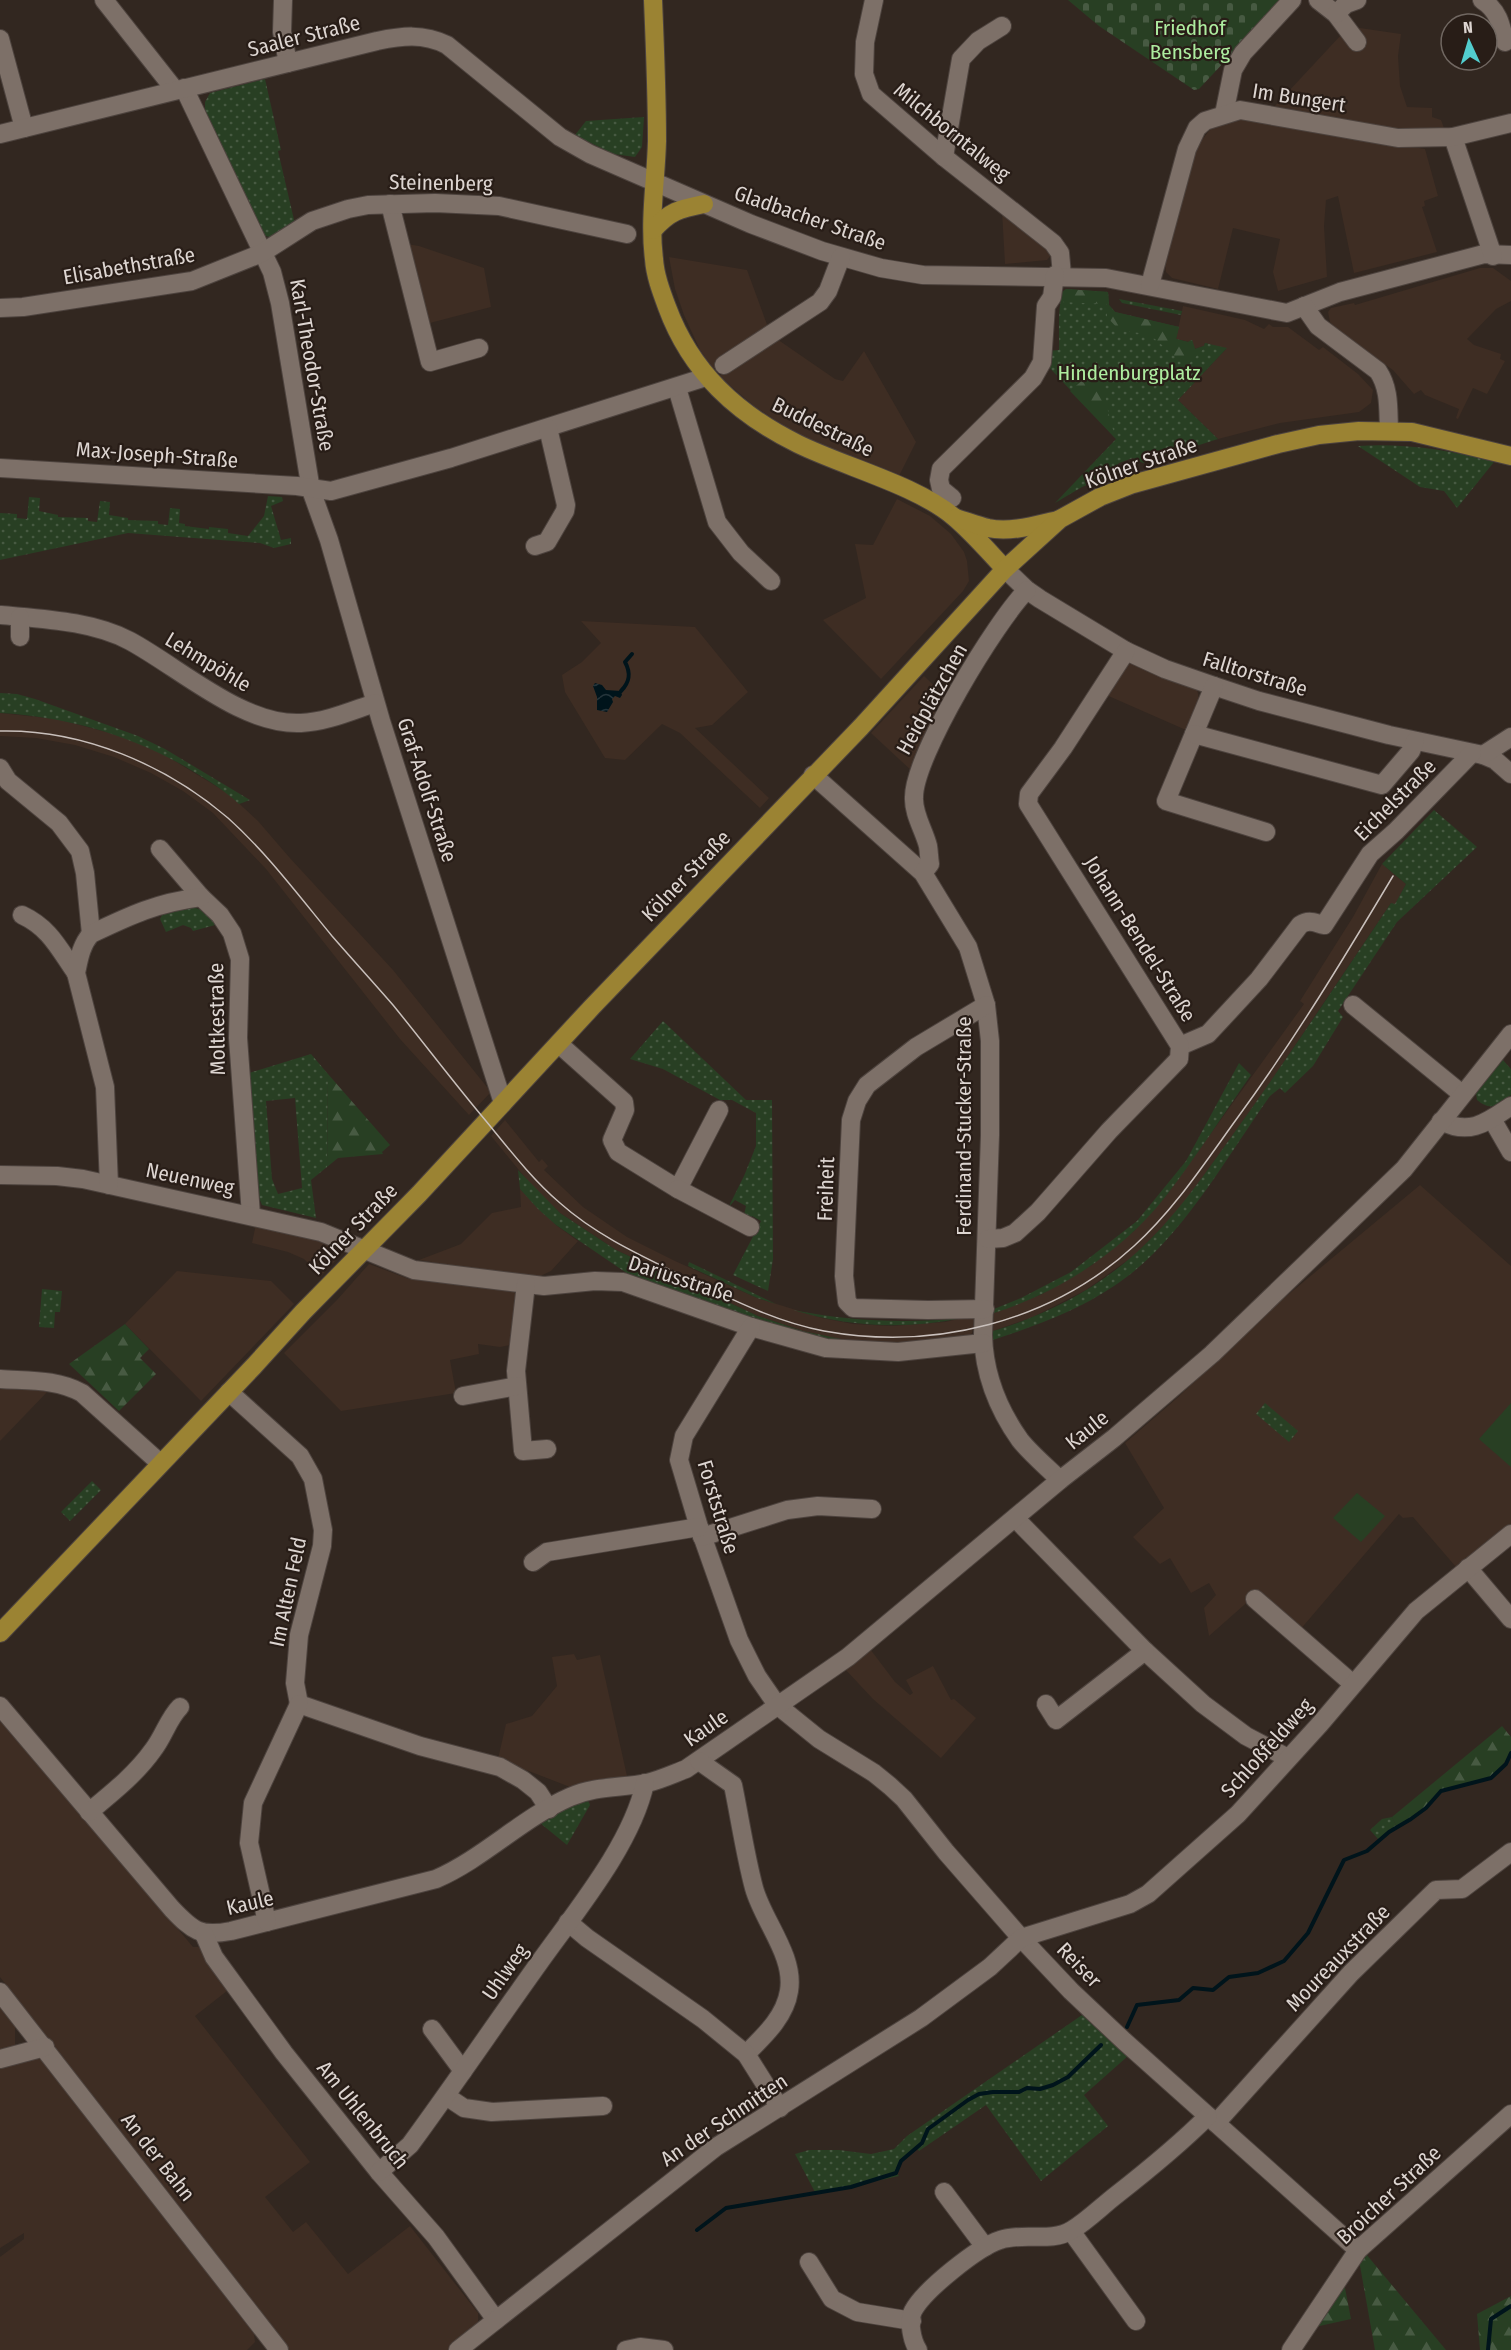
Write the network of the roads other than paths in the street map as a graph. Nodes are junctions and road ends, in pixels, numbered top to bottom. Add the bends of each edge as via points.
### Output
1 (104, 0) edge
2 (282, 0) edge
3 (653, 0) edge
4 (874, 0) edge
5 (1292, 0) edge
6 (1318, 0) edge
7 (1357, 0) edge
8 (1482, 0) edge
9 (1495, 12) edge
10 (1336, 14) junction
11 (1499, 18) edge
12 (1002, 26) dead end
13 (1499, 38) edge
14 (0, 39) edge
15 (1357, 42) dead end
16 (288, 63) junction
17 (180, 89) junction
18 (1224, 114) junction
19 (1511, 123) edge
20 (24, 128) junction
21 (0, 134) edge
22 (1453, 137) junction
23 (944, 157) junction
24 (654, 180) junction
25 (390, 204) junction
26 (704, 204) junction
27 (652, 230) junction
28 (627, 234) dead end
29 (262, 253) junction
30 (1502, 255) edge
31 (841, 257) junction
32 (1511, 266) edge
33 (1059, 275) junction
34 (1150, 285) junction
35 (1304, 306) junction
36 (0, 308) edge
37 (479, 348) dead end
38 (724, 365) dead end
39 (706, 377) junction
40 (677, 388) junction
41 (548, 428) junction
42 (1389, 430) junction
43 (1511, 456) edge
44 (0, 468) edge
45 (311, 490) junction
46 (952, 498) dead end
47 (954, 517) junction
48 (1060, 519) junction
49 (536, 546) dead end
50 (1005, 569) junction
51 (771, 581) dead end
52 (1027, 590) junction
53 (20, 637) dead end
54 (1126, 651) junction
55 (1214, 686) junction
56 (375, 703) junction
57 (1194, 734) junction
58 (1511, 737) edge
59 (1415, 741) junction
60 (1478, 754) junction
61 (0, 768) edge
62 (1511, 774) edge
63 (813, 775) junction
64 (1266, 832) dead end
65 (160, 849) dead end
66 (923, 873) junction
67 (201, 897) junction
68 (22, 915) dead end
69 (91, 934) junction
70 (76, 973) junction
71 (986, 1005) junction
72 (1353, 1005) dead end
73 (1511, 1034) edge
74 (559, 1044) junction
75 (1180, 1046) junction
76 (1462, 1094) junction
77 (503, 1103) junction
78 (1511, 1106) edge
79 (719, 1110) dead end
80 (1492, 1119) junction
81 (1441, 1121) junction
82 (1511, 1152) edge
83 (0, 1175) edge
84 (108, 1185) junction
85 (678, 1189) junction
86 (251, 1215) junction
87 (750, 1227) dead end
88 (988, 1239) junction
89 (366, 1249) junction
90 (526, 1284) junction
91 (985, 1309) junction
92 (751, 1326) junction
93 (983, 1343) junction
94 (0, 1379) edge
95 (517, 1386) junction
96 (229, 1392) junction
97 (463, 1396) dead end
98 (547, 1449) dead end
99 (160, 1463) junction
100 (1060, 1480) junction
101 (872, 1509) dead end
102 (1016, 1519) junction
103 (701, 1532) junction
104 (1511, 1534) edge
105 (533, 1562) dead end
106 (1467, 1568) junction
107 (1255, 1599) dead end
108 (1511, 1619) edge
109 (0, 1633) edge
110 (1145, 1651) junction
111 (1353, 1684) junction
112 (299, 1704) junction
113 (1046, 1704) dead end
114 (777, 1705) junction
115 (0, 1707) edge
116 (180, 1707) dead end
117 (1288, 1758) junction
118 (699, 1761) junction
119 (645, 1783) junction
120 (549, 1809) junction
121 (89, 1812) junction
122 (1511, 1852) edge
123 (267, 1922) junction
124 (568, 1922) junction
125 (204, 1934) junction
126 (1021, 1938) junction
127 (0, 1992) edge
128 (432, 2029) dead end
129 (45, 2047) junction
130 (746, 2054) junction
131 (0, 2060) edge
132 (463, 2071) junction
133 (446, 2096) junction
134 (603, 2106) dead end
135 (780, 2108) junction
136 (1511, 2114) edge
137 (1212, 2119) junction
138 (379, 2172) junction
139 (944, 2192) dead end
140 (1071, 2231) junction
141 (985, 2247) junction
142 (1358, 2250) junction
143 (809, 2262) dead end
144 (496, 2320) junction
145 (912, 2321) junction
146 (1136, 2321) dead end
147 (275, 2349) edge
148 (458, 2350) edge
149 (626, 2350) edge
150 (664, 2350) edge
151 (918, 2350) edge
152 (1291, 2350) edge

1 - 17 street, Karl-Theodor-Straße
2 - 16 street via 282,32
3 - 24 main road via 657,91
4 - 23 street, Milchborntalweg via 865,42 864,74 870,94
5 - 18 street via 1243,53 1233,70
6 - 10 street
7 - 10 street
8 - 9 street
10 - 15 street
11 - 13 street
12 - 23 street via 978,41 962,59
14 - 20 street
16 - 17 street, Saaler Straße
16 - 24 street, Saaler Straße via 395,37 429,37 465,58 560,138
17 - 20 street, Saaler Straße
17 - 29 street, Karl-Theodor-Straße
18 - 22 street, Im Bungert via 1240,110 1398,138
18 - 34 street, Im Bungert via 1197,128 1187,149
19 - 22 street, Im Bungert
20 - 21 street, Saaler Straße
22 - 30 street
23 - 33 street, Milchborntalweg via 1053,243 1060,254
24 - 26 street, Gladbacher Straße
24 - 27 main road, Buddestraße
25 - 28 street, Steinenberg via 499,206
25 - 29 street, Steinenberg via 330,214
25 - 37 street via 432,369
26 - 27 main road via 670,213
26 - 31 street, Gladbacher Straße
27 - 39 main road, Buddestraße via 661,291 691,357
29 - 36 street, Elisabethstraße via 192,281
29 - 45 street, Karl-Theodor-Straße via 280,303
30 - 32 street
30 - 35 street via 1484,254 1340,292
31 - 33 street, Gladbacher Straße via 923,275
31 - 38 street via 820,302
33 - 34 street, Gladbacher Straße
33 - 46 street via 1046,306 1042,366 941,470 941,489
34 - 35 street, Gladbacher Straße via 1278,312
35 - 42 street via 1318,326 1378,371 1387,390
39 - 40 street, Max-Joseph-Straße
39 - 47 main road, Buddestraße via 746,412 781,435 910,492
40 - 41 street, Max-Joseph-Straße
40 - 51 street via 717,522 741,553
41 - 45 street, Max-Joseph-Straße via 331,491
41 - 49 street via 566,505 547,542
42 - 43 main road, Kölner Straße via 1437,436
42 - 48 main road, Kölner Straße via 1319,435 1278,444 1133,484
44 - 45 street, Max-Joseph-Straße via 297,486
45 - 56 street, Graf-Adolf-Straße
47 - 48 main road via 1001,529
47 - 50 main road, Buddestraße
48 - 50 main road, Kölner Straße
50 - 52 street, Falltorstraße
50 - 63 main road, Kölner Straße
52 - 54 street, Falltorstraße
52 - 66 street, Heidplätzchen via 1012,605 960,688 917,772 913,799 930,864
53 - 56 street, Lehmpöhle via 10,616 83,626 129,640 248,712 271,720 323,720
54 - 55 street, Falltorstraße
54 - 75 street, Johann-Bendel-Straße via 1029,794 1028,804
55 - 57 street
55 - 59 street, Falltorstraße
56 - 77 street, Graf-Adolf-Straße
57 - 59 street via 1382,785
57 - 64 street via 1166,801
58 - 60 street, Eichelstraße
59 - 60 street, Falltorstraße
60 - 62 street, Falltorstraße via 1495,760
60 - 75 street, Eichelstraße via 1370,854 1324,925 1306,921 1300,925 1259,979 1208,1034
61 - 69 street via 8,781 59,823 80,851 86,873
63 - 66 street, Ferdinand-Stucker-Straße
63 - 74 main road, Kölner Straße
65 - 67 street, Moltkestraße
66 - 71 street, Ferdinand-Stucker-Straße via 968,947
67 - 69 street via 150,907
67 - 86 street, Moltkestraße via 232,933 240,958 238,1038
68 - 70 street via 37,922 51,936
69 - 70 street via 85,941
70 - 84 street via 105,1087
71 - 88 street, Ferdinand-Stucker-Straße via 990,1076
71 - 91 street, Freiheit via 916,1047 867,1085 857,1101 850,1120 844,1276 847,1302 854,1308
72 - 76 street
73 - 76 street, Kaule
74 - 77 main road, Kölner Straße
74 - 85 street via 624,1102 625,1110 613,1138 618,1152
75 - 88 street, Johann-Bendel-Straße via 1179,1059 1038,1212 1015,1233
76 - 81 street, Kaule
77 - 89 main road, Kölner Straße
78 - 80 street
79 - 85 street via 710,1138
80 - 81 street via 1482,1125 1454,1128
80 - 82 street
81 - 100 street, Kaule via 1380,1194 1244,1325
83 - 84 street, Neuenweg via 57,1176
84 - 86 street, Neuenweg
85 - 87 street
86 - 89 street, Neuenweg via 323,1233
88 - 91 street, Ferdinand-Stucker-Straße
89 - 90 street, Dariusstraße via 414,1270
89 - 96 main road, Kölner Straße
90 - 92 street, Dariusstraße via 623,1282
90 - 95 street
91 - 93 street, Ferdinand-Stucker-Straße
92 - 93 street, Dariusstraße via 826,1348 898,1352
92 - 103 street, Forststraße via 681,1442 681,1467
93 - 100 street, Ferdinand-Stucker-Straße via 994,1392 1006,1418 1021,1441
94 - 99 street via 58,1382 72,1387
95 - 97 street
95 - 98 street via 523,1451
96 - 99 main road, Kölner Straße
96 - 112 street, Im Alten Feld via 300,1456 313,1479 323,1530 299,1635 295,1683
99 - 109 main road, Kölner Straße
100 - 102 street, Kaule
101 - 103 street via 818,1506 787,1510
102 - 110 street
102 - 114 street, Kaule via 848,1657
103 - 105 street via 548,1552
103 - 114 street, Forststraße via 739,1640
104 - 106 street, Schloßfeldweg
106 - 108 street
106 - 111 street, Schloßfeldweg via 1416,1611
107 - 111 street
110 - 113 street via 1056,1720
110 - 117 street via 1203,1704 1246,1736
111 - 117 street, Schloßfeldweg
112 - 120 street via 420,1746 500,1767 538,1792
112 - 123 street via 254,1803 249,1843
114 - 118 street, Kaule
114 - 126 street, Reiser via 897,1792
115 - 121 street, Kaule
116 - 121 street via 153,1751 128,1780
117 - 126 street, Schloßfeldweg via 1238,1814 1148,1894 1130,1904
118 - 119 street, Kaule
118 - 130 street via 734,1785 755,1890 787,1966 787,2003 773,2027
119 - 120 street, Kaule via 587,1791
119 - 124 street, Uhlweg via 642,1801 628,1831
120 - 123 street, Kaule via 464,1866 436,1880
121 - 125 street, Kaule via 172,1909
122 - 137 street, Moureauxstraße via 1462,1889 1436,1890
123 - 125 street, Kaule
124 - 130 street
124 - 132 street, Uhlweg
125 - 138 street, Am Uhlenbruch via 233,1985
126 - 135 street, An der Schmitten via 990,1967 921,2018
126 - 137 street, Reiser via 1086,2005
127 - 129 street, An der Bahn
128 - 132 street
129 - 131 street
129 - 147 street, An der Bahn
130 - 135 street
132 - 133 street, Uhlweg
133 - 134 street via 464,2108 492,2112
133 - 138 street, Uhlweg via 410,2145
135 - 144 street, An der Schmitten via 716,2147
136 - 142 street, Broicher Straße
137 - 140 street, Moureauxstraße
137 - 142 street, Reiser
138 - 144 street, Am Uhlenbruch via 436,2237
139 - 141 street
140 - 141 street via 1001,2239
140 - 146 street
141 - 145 street via 931,2290 912,2312
142 - 152 street, Broicher Straße
143 - 145 street via 832,2299 857,2312
144 - 148 street, An der Schmitten
145 - 151 street via 912,2341
149 - 150 street

